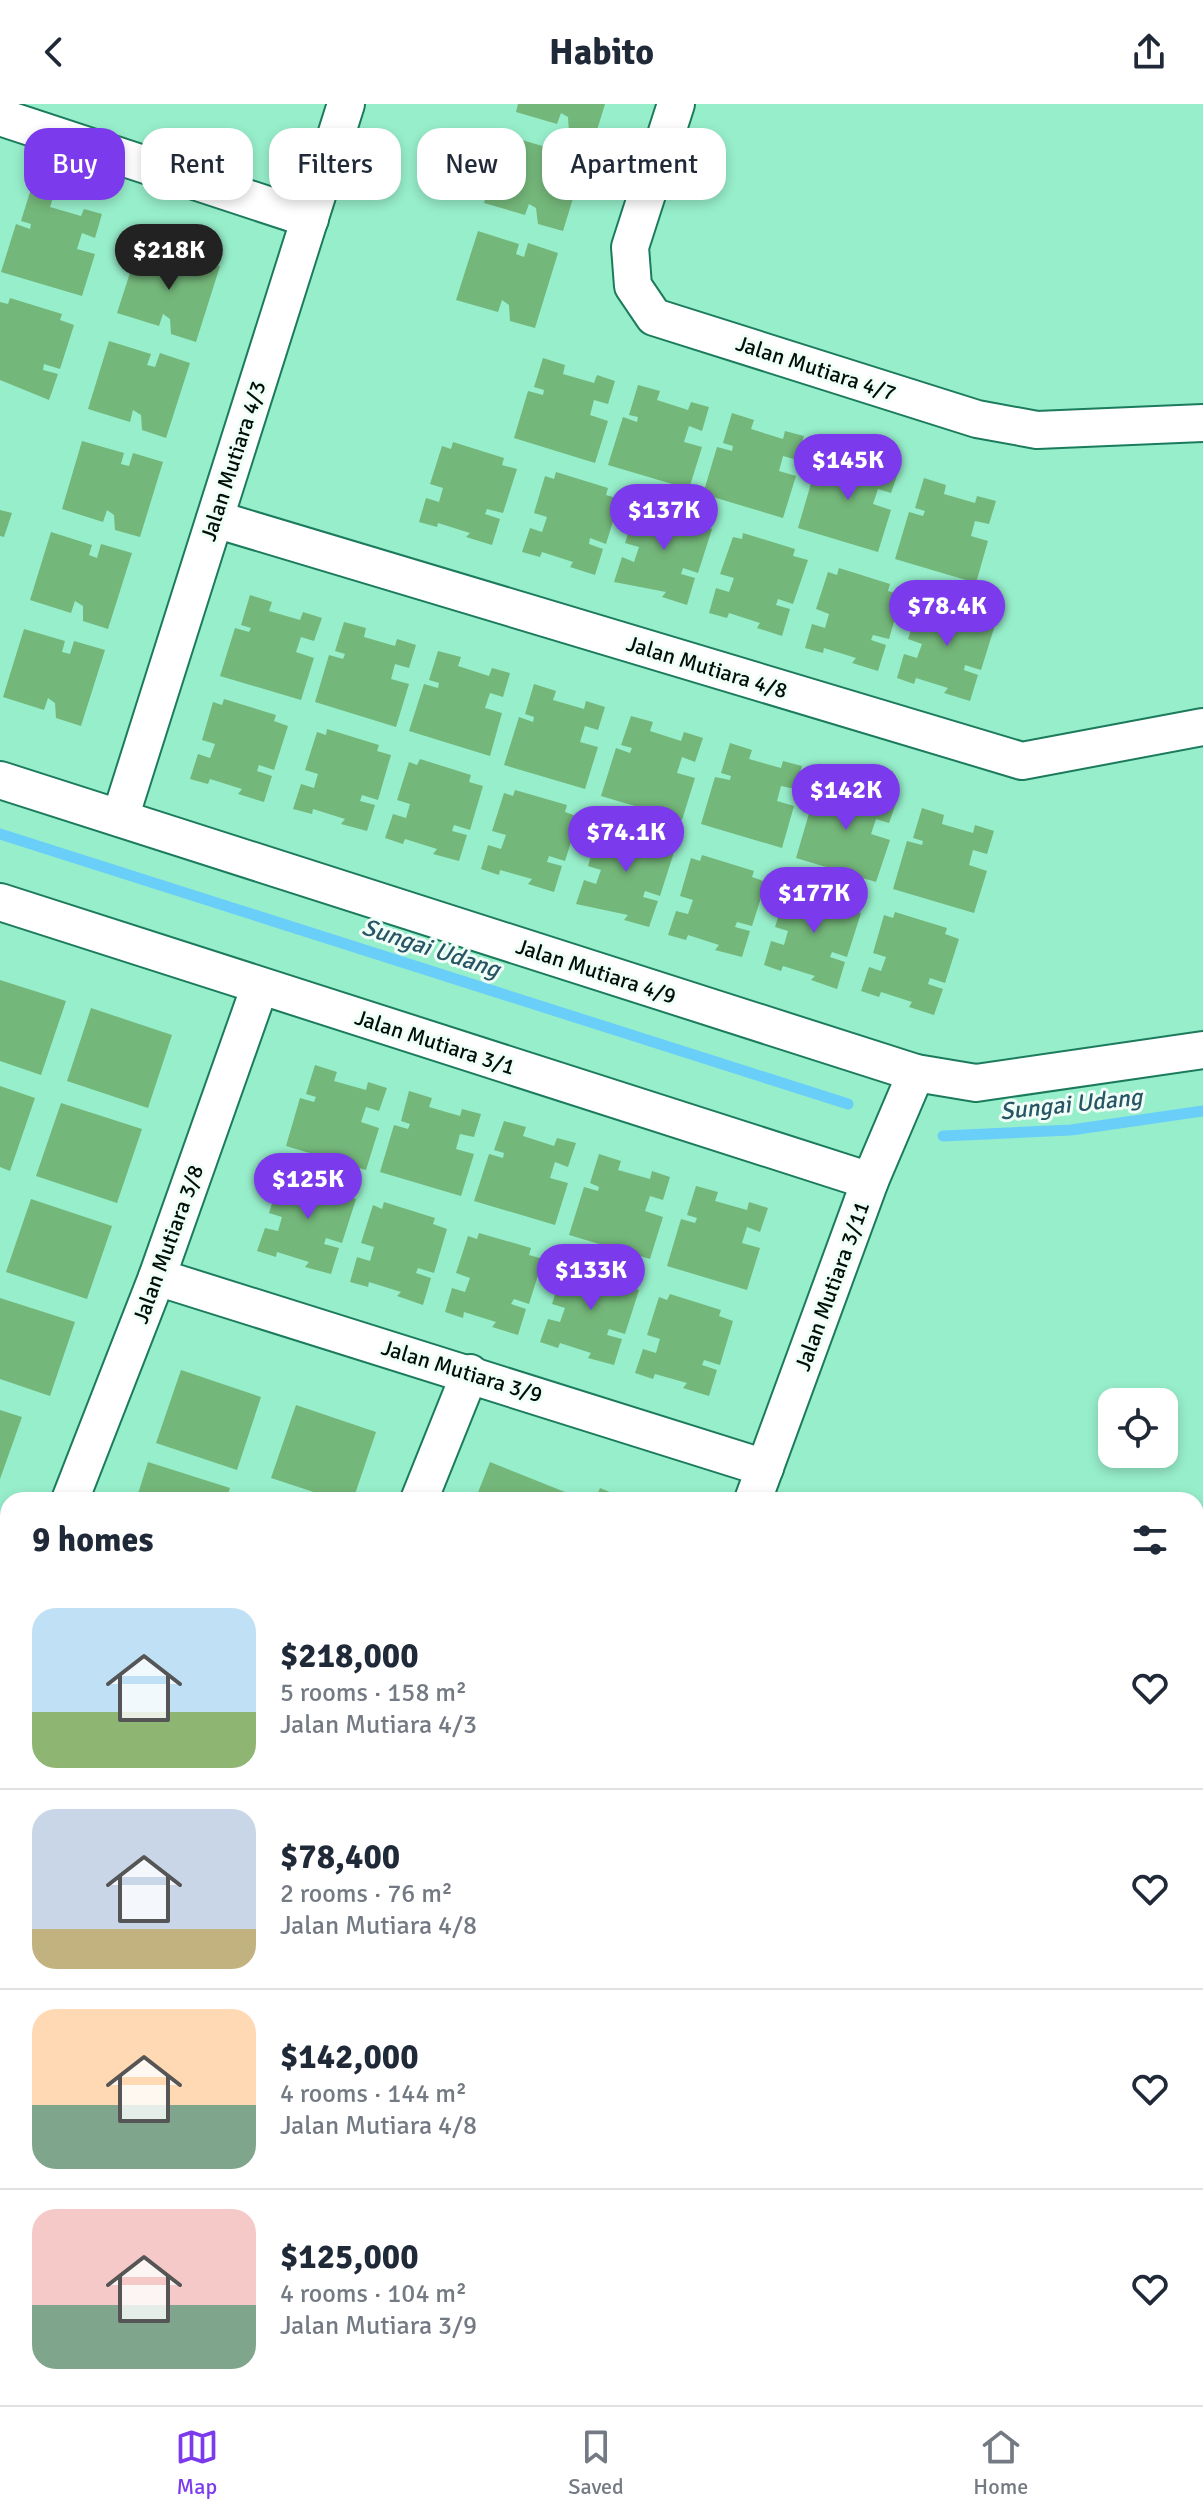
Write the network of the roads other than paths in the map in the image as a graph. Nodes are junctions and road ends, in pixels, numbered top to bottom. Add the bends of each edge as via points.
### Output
1 (346, 104) edge
2 (676, 104) edge
3 (0, 117) edge
4 (310, 219) junction
5 (1203, 423) edge
6 (215, 519) junction
7 (1203, 727) edge
8 (0, 780) edge
9 (120, 818) junction
10 (0, 902) edge
11 (260, 986) junction
12 (1203, 1050) edge
13 (916, 1073) junction
14 (870, 1181) junction
15 (157, 1277) junction
16 (470, 1373) junction
17 (759, 1484) edge
18 (73, 1492) edge
19 (422, 1492) edge

1 - 4 street, Jalan Mutiara 4/3
2 - 5 street, Jalan Mutiara 4/7 via 630,247 633,286 654,317 1007,425 1037,430
3 - 4 street
4 - 6 street, Jalan Mutiara 4/3
6 - 7 street, Jalan Mutiara 4/8 via 1022,761
6 - 9 street, Jalan Mutiara 4/3
8 - 9 street, Jalan Mutiara 4/9
9 - 13 street, Jalan Mutiara 4/9
10 - 11 street, Jalan Mutiara 3/1
11 - 14 street, Jalan Mutiara 3/1
11 - 15 street, Jalan Mutiara 3/8
12 - 13 street, Jalan Mutiara 4/9 via 976,1083
13 - 14 street, Jalan Mutiara 3/11
14 - 17 street, Jalan Mutiara 3/11
15 - 16 street, Jalan Mutiara 3/9
15 - 18 street, Jalan Mutiara 3/8
16 - 17 street, Jalan Mutiara 3/9
16 - 19 street

